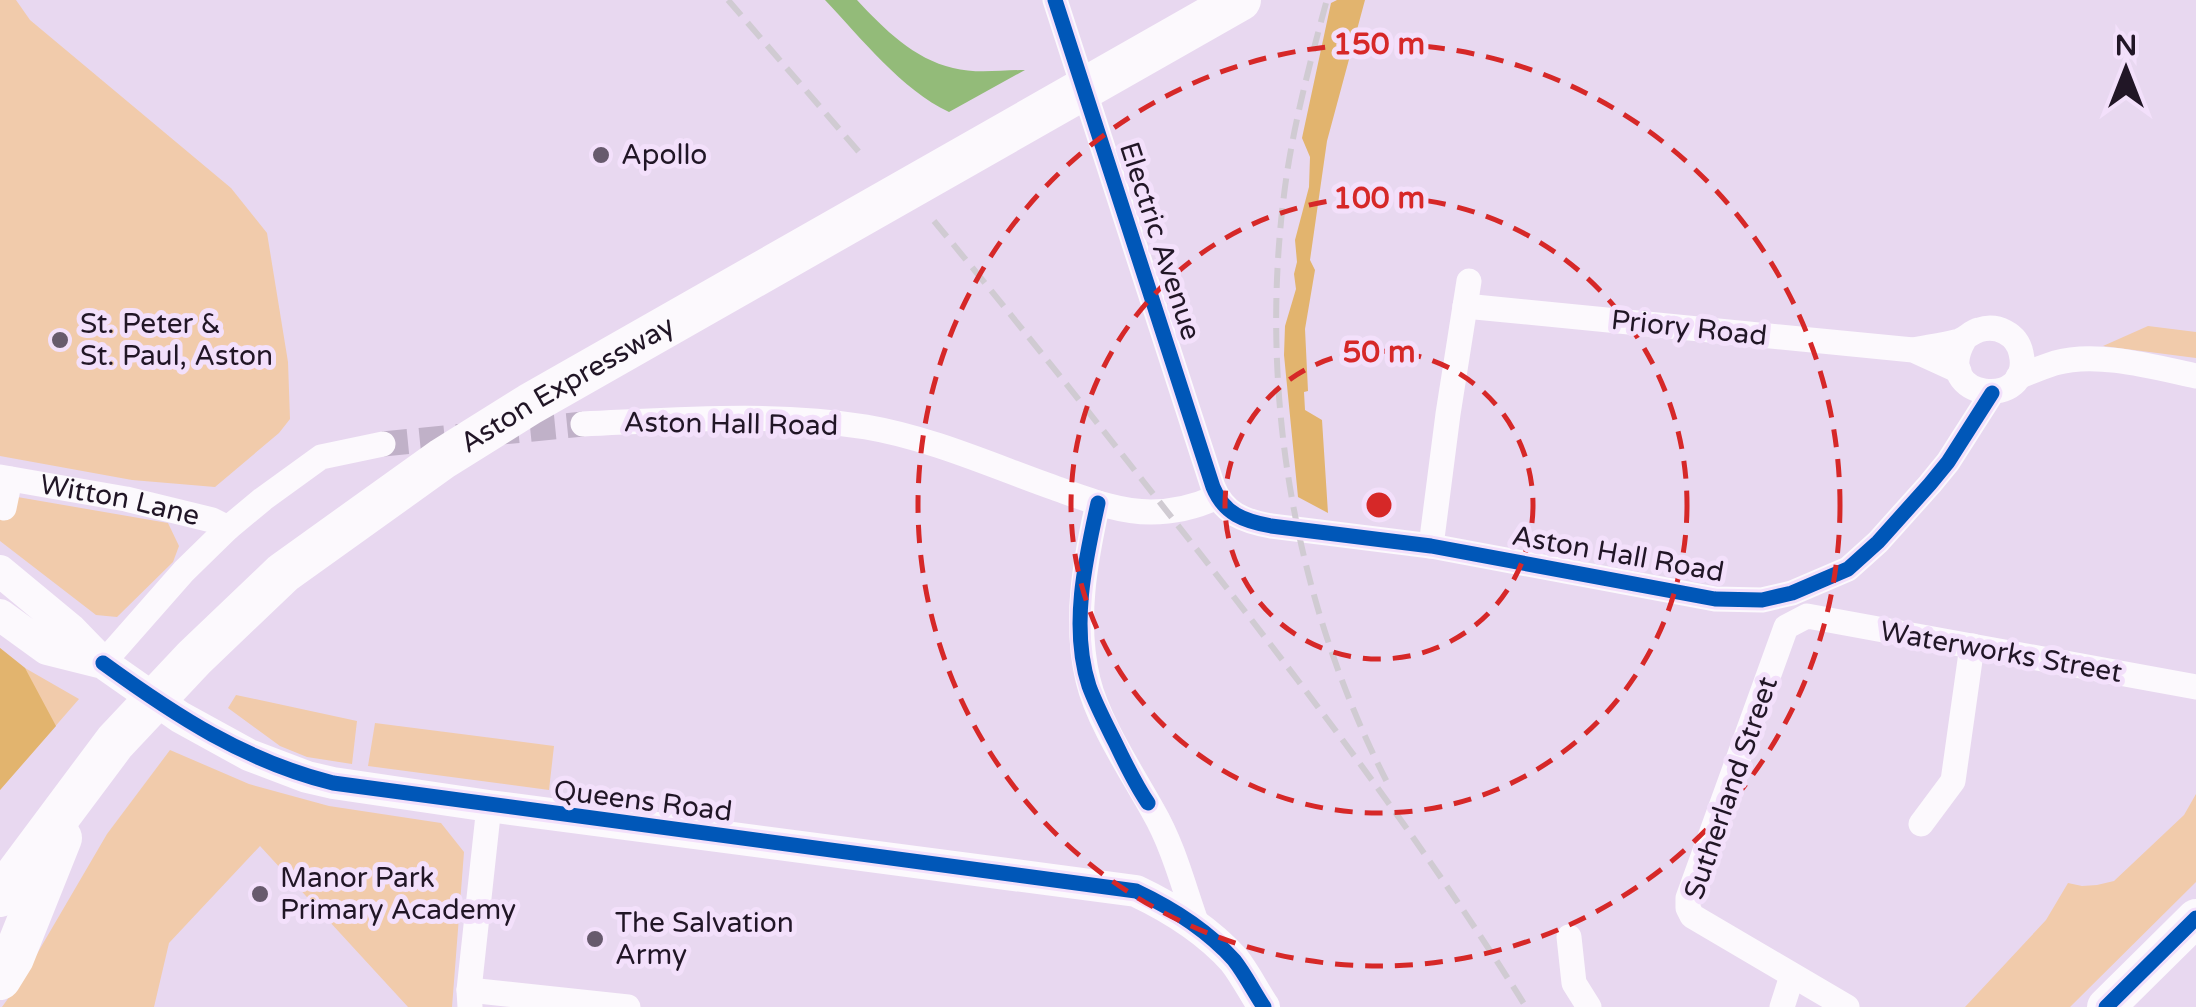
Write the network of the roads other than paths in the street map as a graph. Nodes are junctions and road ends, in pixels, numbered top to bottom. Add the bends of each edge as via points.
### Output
1 (1054, 0) edge
2 (1240, 0) edge
3 (1964, 340) junction
4 (2020, 346) junction
5 (1913, 350) junction
6 (2058, 362) junction
7 (1961, 376) junction
8 (2196, 376) edge
9 (2018, 377) junction
10 (1992, 393) junction
11 (1971, 423) junction
12 (584, 424) tunnel mouth
13 (383, 444) tunnel mouth
14 (5, 478) edge
15 (1217, 497) junction
16 (1098, 504) junction
17 (4, 508) dead end
18 (228, 528) junction
19 (1432, 546) junction
20 (0, 570) edge
21 (0, 614) edge
22 (1807, 616) joint
23 (1972, 646) junction
24 (103, 663) junction
25 (2196, 687) edge
26 (84, 782) junction
27 (489, 806) junction
28 (1922, 824) dead end
29 (0, 850) edge
30 (1175, 861) junction
31 (1136, 891) junction
32 (0, 896) edge
33 (2196, 918) edge
34 (1198, 927) junction
35 (1569, 937) dead end
36 (2196, 947) edge
37 (1792, 976) junction
38 (0, 980) edge
39 (470, 998) edge
40 (543, 1002) edge
41 (628, 1007) edge
42 (1264, 1007) edge
43 (1589, 1007) edge
44 (1782, 1007) edge
45 (1846, 1007) edge
46 (2106, 1007) edge
47 (2135, 1007) edge

1 - 15 street, Electric Avenue
2 - 26 highway, Aston Expressway via 442,459 283,573 194,658
3 - 4 street, Aston Hall Road via 1994,328
3 - 5 street, Priory Road
3 - 7 street via 1958,349
4 - 6 street, Aston Hall Road
4 - 9 street
5 - 7 street, Priory Road
5 - 19 street, Priory Road via 1467,294
6 - 8 street, Aston Hall Road via 2130,362
6 - 9 street, Aston Hall Road
7 - 10 street
7 - 11 street
9 - 10 street, Aston Hall Road
10 - 11 street, Aston Hall Road
11 - 19 street, Aston Hall Road via 1939,473 1878,542 1848,569 1792,594 1715,599
12 - 16 street, Aston Hall Road via 792,420 866,427
13 - 18 street via 321,457
14 - 17 street, Witton Lane
14 - 18 street, Witton Lane via 126,499
15 - 16 street, Aston Hall Road via 1166,512
15 - 19 street, Aston Hall Road via 1246,521
16 - 30 street via 1082,607 1086,675
18 - 24 street
20 - 24 main road
21 - 24 main road via 47,648
22 - 23 street, Waterworks Street
22 - 37 street, Sutherland Street via 1786,627 1688,898 1692,916
23 - 25 street, Waterworks Street
23 - 28 street via 1953,781
24 - 27 main road, Queens Road via 180,717 277,767 334,784
26 - 29 highway
26 - 32 highway, Aston Expressway
26 - 38 highway
27 - 31 main road, Queens Road
27 - 39 street
30 - 31 street
30 - 34 street
31 - 34 main road, Queens Road
33 - 46 main road
34 - 42 main road, Queens Road via 1234,961
35 - 43 street via 1574,983
36 - 47 main road
37 - 44 street
37 - 45 street, Sutherland Street
39 - 40 street
40 - 41 street

